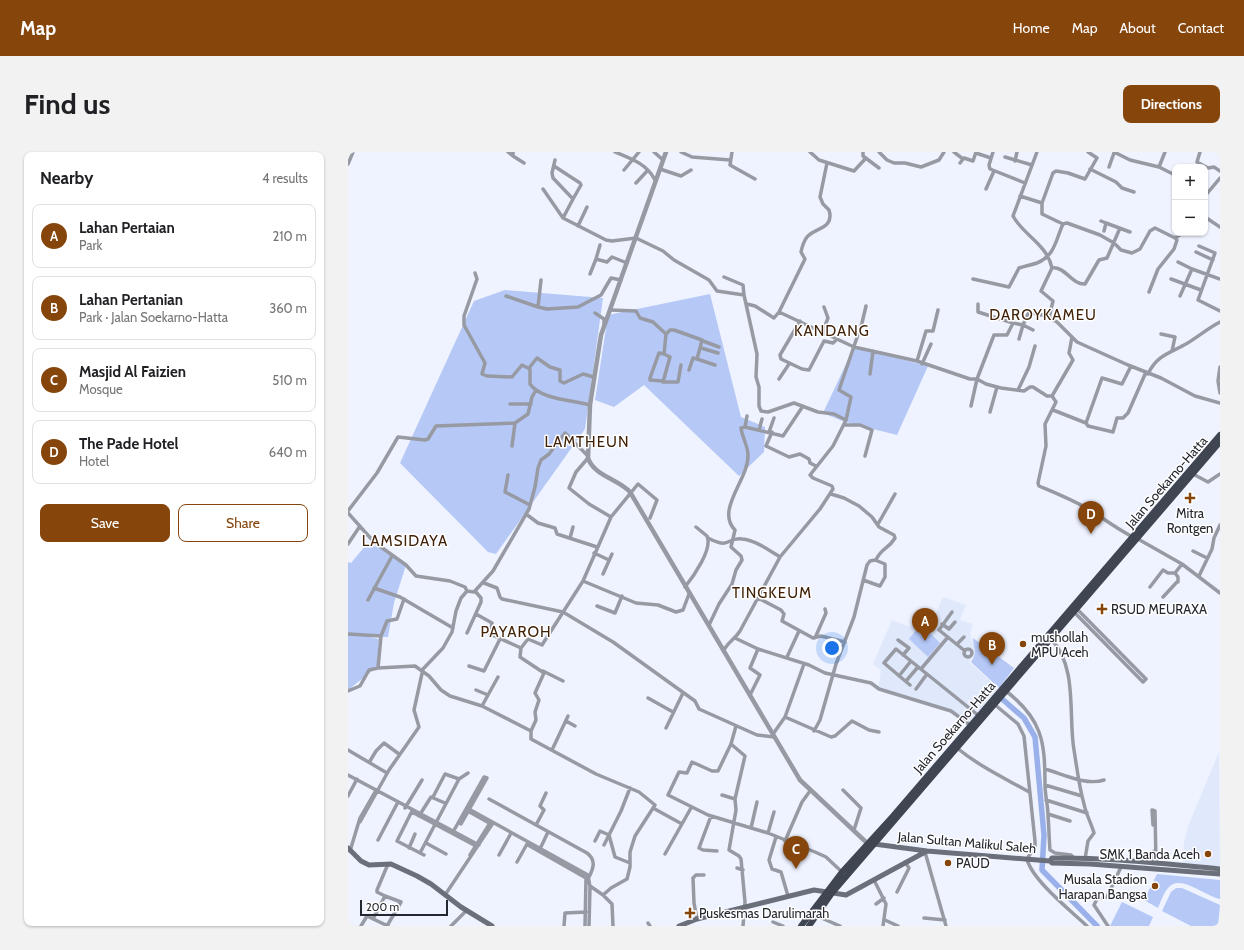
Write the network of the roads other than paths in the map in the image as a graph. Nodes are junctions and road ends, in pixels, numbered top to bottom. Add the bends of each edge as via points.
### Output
1 (508, 152) edge
2 (615, 152) edge
3 (639, 152) edge
4 (654, 152) edge
5 (666, 152) edge
6 (681, 152) edge
7 (732, 152) edge
8 (810, 152) edge
9 (863, 152) edge
10 (879, 152) edge
11 (944, 152) edge
12 (954, 152) edge
13 (976, 152) edge
14 (993, 152) edge
15 (1017, 152) edge
16 (1037, 152) edge
17 (1088, 152) edge
18 (1114, 152) edge
19 (1165, 152) edge
20 (1200, 152) edge
21 (351, 153) edge
22 (513, 154) edge
23 (1005, 157) dead end
24 (866, 158) junction
25 (991, 158) junction
26 (635, 159) junction
27 (963, 159) junction
28 (555, 160) dead end
29 (664, 160) junction
30 (730, 160) junction
31 (1015, 161) junction
32 (524, 163) dead end
33 (827, 163) junction
34 (960, 163) dead end
35 (348, 164) edge
36 (1032, 165) junction
37 (554, 166) junction
38 (1109, 167) dead end
39 (1159, 167) junction
40 (879, 168) dead end
41 (660, 169) junction
42 (1090, 169) junction
43 (624, 170) dead end
44 (648, 170) junction
45 (691, 170) dead end
46 (994, 171) junction
47 (1220, 171) edge
48 (1172, 174) edge
49 (1220, 178) edge
50 (755, 179) dead end
51 (655, 180) junction
52 (1025, 182) junction
53 (636, 183) dead end
54 (543, 189) dead end
55 (986, 189) dead end
56 (1208, 190) edge
57 (1134, 192) dead end
58 (1020, 196) junction
59 (573, 200) junction
60 (1042, 202) junction
61 (587, 207) dead end
62 (563, 218) junction
63 (1208, 219) edge
64 (1101, 220) dead end
65 (1106, 223) junction
66 (1063, 224) junction
67 (578, 226) junction
68 (1220, 227) edge
69 (1120, 228) junction
70 (1104, 231) dead end
71 (1130, 232) dead end
72 (1178, 236) edge
73 (636, 238) junction
74 (1175, 238) junction
75 (1114, 243) junction
76 (600, 245) dead end
77 (1199, 246) dead end
78 (1196, 252) dead end
79 (1047, 257) junction
80 (596, 259) junction
81 (1213, 260) junction
82 (1178, 262) dead end
83 (627, 263) junction
84 (1052, 268) junction
85 (1192, 269) junction
86 (475, 273) dead end
87 (590, 274) dead end
88 (1208, 275) junction
89 (724, 277) dead end
90 (973, 279) dead end
91 (1171, 279) dead end
92 (1220, 279) edge
93 (541, 280) dead end
94 (621, 280) junction
95 (1186, 284) junction
96 (1201, 290) junction
97 (1149, 292) dead end
98 (744, 295) junction
99 (506, 296) dead end
100 (1180, 296) dead end
101 (747, 304) junction
102 (978, 304) dead end
103 (866, 306) dead end
104 (538, 307) junction
105 (824, 307) dead end
106 (610, 310) junction
107 (938, 310) dead end
108 (1220, 311) edge
109 (779, 312) junction
110 (595, 313) dead end
111 (1049, 318) junction
112 (800, 321) junction
113 (1220, 322) edge
114 (1012, 323) junction
115 (604, 324) junction
116 (1023, 326) junction
117 (1033, 330) dead end
118 (823, 331) junction
119 (666, 334) junction
120 (1161, 334) dead end
121 (1072, 337) junction
122 (837, 339) junction
123 (1019, 339) dead end
124 (703, 341) junction
125 (932, 344) dead end
126 (719, 346) dead end
127 (854, 346) junction
128 (1035, 346) dead end
129 (701, 348) junction
130 (873, 351) junction
131 (1172, 351) junction
132 (718, 353) dead end
133 (664, 354) junction
134 (697, 359) junction
135 (917, 361) junction
136 (789, 364) junction
137 (922, 364) junction
138 (681, 365) dead end
139 (714, 365) dead end
140 (1131, 366) junction
141 (1220, 366) edge
142 (529, 368) junction
143 (689, 370) dead end
144 (1147, 373) junction
145 (1219, 373) edge
146 (870, 374) dead end
147 (594, 376) junction
148 (779, 379) dead end
149 (977, 379) junction
150 (663, 381) junction
151 (997, 387) junction
152 (536, 390) junction
153 (1018, 390) junction
154 (1220, 393) edge
155 (1052, 396) junction
156 (1220, 403) edge
157 (510, 404) dead end
158 (530, 404) junction
159 (590, 405) junction
160 (803, 406) junction
161 (970, 406) dead end
162 (1053, 410) junction
163 (990, 412) dead end
164 (748, 416) dead end
165 (774, 418) dead end
166 (762, 419) dead end
167 (846, 420) junction
168 (515, 423) junction
169 (1086, 423) junction
170 (844, 425) junction
171 (745, 427) junction
172 (759, 430) junction
173 (770, 432) junction
174 (1220, 435) edge
175 (1220, 442) edge
176 (512, 446) dead end
177 (588, 456) junction
178 (865, 456) dead end
179 (1198, 464) junction
180 (816, 466) junction
181 (1193, 474) junction
182 (1220, 474) edge
183 (508, 475) dead end
184 (630, 492) junction
185 (831, 494) junction
186 (895, 494) dead end
187 (530, 505) junction
188 (348, 512) edge
189 (526, 514) junction
190 (611, 517) junction
191 (650, 518) dead end
192 (878, 524) junction
193 (360, 526) junction
194 (573, 527) dead end
195 (696, 527) dead end
196 (1220, 527) edge
197 (570, 538) junction
198 (708, 538) junction
199 (1135, 538) junction
200 (733, 541) junction
201 (348, 544) edge
202 (597, 547) junction
203 (1193, 550) dead end
204 (594, 553) junction
205 (612, 554) dead end
206 (392, 556) junction
207 (780, 557) junction
208 (1207, 558) junction
209 (609, 560) junction
210 (876, 560) junction
211 (1182, 564) junction
212 (1175, 573) junction
213 (603, 574) dead end
214 (1199, 576) junction
215 (863, 580) junction
216 (583, 581) junction
217 (484, 583) junction
218 (1150, 586) dead end
219 (685, 587) junction
220 (374, 588) junction
221 (467, 591) junction
222 (474, 592) junction
223 (1220, 593) edge
224 (689, 594) junction
225 (622, 596) junction
226 (1163, 597) dead end
227 (758, 598) junction
228 (404, 599) junction
229 (368, 600) dead end
230 (597, 606) dead end
231 (824, 609) dead end
232 (1076, 611) junction
233 (563, 612) junction
234 (952, 612) dead end
235 (476, 614) junction
236 (956, 622) dead end
237 (942, 624) junction
238 (709, 625) junction
239 (453, 628) junction
240 (799, 631) junction
241 (348, 634) edge
242 (467, 634) dead end
243 (381, 636) junction
244 (948, 637) junction
245 (964, 637) dead end
246 (735, 638) junction
247 (814, 638) junction
248 (500, 639) junction
249 (898, 640) dead end
250 (1048, 640) junction
251 (844, 642) junction
252 (957, 644) junction
253 (520, 648) junction
254 (758, 649) junction
255 (724, 650) junction
256 (965, 651) dead end
257 (903, 655) junction
258 (787, 657) junction
259 (911, 661) junction
260 (804, 664) junction
261 (469, 666) dead end
262 (378, 668) junction
263 (920, 668) junction
264 (543, 671) junction
265 (423, 672) junction
266 (927, 674) junction
267 (833, 676) junction
268 (899, 676) junction
269 (498, 677) dead end
270 (563, 681) dead end
271 (906, 681) junction
272 (910, 684) dead end
273 (916, 689) dead end
274 (476, 690) dead end
275 (348, 691) edge
276 (1006, 691) junction
277 (683, 693) junction
278 (750, 695) junction
279 (488, 696) junction
280 (648, 698) dead end
281 (994, 704) junction
282 (482, 706) junction
283 (673, 712) junction
284 (568, 716) dead end
285 (979, 716) junction
286 (785, 717) junction
287 (566, 721) junction
288 (969, 724) junction
289 (575, 726) dead end
290 (736, 726) junction
291 (666, 728) dead end
292 (531, 731) junction
293 (814, 731) junction
294 (879, 732) dead end
295 (774, 736) junction
296 (731, 744) junction
297 (957, 748) junction
298 (348, 750) edge
299 (552, 750) junction
300 (399, 754) junction
301 (370, 761) junction
302 (1045, 769) junction
303 (468, 773) dead end
304 (386, 775) junction
305 (348, 776) edge
306 (459, 779) junction
307 (357, 780) junction
308 (422, 780) dead end
309 (1080, 780) junction
310 (1104, 780) dead end
311 (1045, 785) junction
312 (630, 788) junction
313 (843, 790) dead end
314 (376, 791) junction
315 (810, 791) junction
316 (1030, 792) junction
317 (546, 793) dead end
318 (722, 795) dead end
319 (348, 796) edge
320 (1082, 796) junction
321 (433, 797) junction
322 (489, 799) dead end
323 (735, 799) junction
324 (1046, 800) junction
325 (758, 802) dead end
326 (398, 803) junction
327 (445, 803) junction
328 (406, 807) junction
329 (653, 808) junction
330 (691, 808) junction
331 (901, 809) junction
332 (467, 810) junction
333 (412, 811) junction
334 (774, 812) dead end
335 (1087, 813) junction
336 (1048, 814) junction
337 (420, 815) junction
338 (711, 816) junction
339 (1070, 821) dead end
340 (435, 823) junction
341 (491, 823) junction
342 (733, 823) junction
343 (682, 824) junction
344 (536, 825) junction
345 (751, 828) junction
346 (854, 830) junction
347 (548, 832) junction
348 (454, 833) junction
349 (768, 833) junction
350 (415, 834) dead end
351 (510, 835) junction
352 (609, 835) junction
353 (776, 837) junction
354 (378, 840) dead end
355 (594, 841) dead end
356 (785, 841) junction
357 (426, 843) junction
358 (867, 843) junction
359 (527, 844) junction
360 (874, 844) junction
361 (604, 845) dead end
362 (478, 846) junction
363 (409, 848) junction
364 (349, 849) edge
365 (539, 850) junction
366 (926, 851) junction
367 (717, 852) dead end
368 (446, 854) dead end
369 (665, 854) dead end
370 (499, 855) dead end
371 (1074, 858) junction
372 (1030, 859) junction
373 (1085, 859) junction
374 (1049, 861) junction
375 (1130, 861) junction
376 (517, 862) dead end
377 (905, 862) junction
378 (1155, 862) junction
379 (630, 863) junction
380 (388, 864) junction
381 (1120, 867) junction
382 (1130, 867) junction
383 (737, 868) dead end
384 (1220, 868) edge
385 (1188, 869) junction
386 (743, 870) junction
387 (842, 872) junction
388 (1220, 874) edge
389 (704, 875) dead end
390 (589, 877) junction
391 (874, 880) junction
392 (588, 886) junction
393 (829, 892) junction
394 (896, 892) dead end
395 (444, 894) junction
396 (603, 895) junction
397 (385, 896) junction
398 (788, 896) junction
399 (884, 898) junction
400 (876, 904) dead end
401 (745, 908) junction
402 (467, 910) junction
403 (586, 912) junction
404 (817, 916) junction
405 (924, 918) dead end
406 (373, 919) junction
407 (697, 920) junction
408 (885, 920) junction
409 (945, 920) junction
410 (773, 922) dead end
411 (378, 924) edge
412 (361, 926) edge
413 (388, 926) edge
414 (451, 926) edge
415 (492, 926) edge
416 (563, 926) edge
417 (585, 926) edge
418 (589, 926) edge
419 (613, 926) edge
420 (679, 926) edge
421 (743, 926) edge
422 (783, 926) edge
423 (801, 926) edge
424 (810, 926) edge
425 (840, 926) edge
426 (883, 926) edge
427 (898, 926) edge
428 (946, 926) edge
429 (1086, 926) edge
430 (1108, 926) edge

1 - 22 street
2 - 26 street
3 - 26 street
4 - 29 street
5 - 29 street
6 - 30 street via 692,156
7 - 30 street
8 - 33 street
9 - 24 street
10 - 11 street via 894,164 905,163 921,167 939,160
12 - 27 street
13 - 25 street
13 - 27 street via 973,161
14 - 25 street
15 - 31 street
16 - 36 street
17 - 42 street via 1097,158
18 - 38 street
18 - 39 street via 1137,163
19 - 39 street
20 - 47 street via 1197,162
21 - 35 street
22 - 32 street
23 - 31 street
24 - 33 street via 854,171
24 - 40 street
25 - 46 street via 989,167
26 - 43 street
26 - 44 street
27 - 34 street
28 - 37 street
29 - 41 street
30 - 50 street via 731,166
31 - 36 street
33 - 109 street via 820,197 829,210 830,217 825,226 806,239 801,252 805,259
36 - 52 street
37 - 59 street via 553,178
37 - 59 street via 580,182 581,185
39 - 48 street
41 - 45 street via 681,176
41 - 51 street
42 - 57 street via 1116,182 1122,188
42 - 60 street via 1085,179 1055,171
44 - 51 street
44 - 53 street
46 - 52 street
46 - 55 street
49 - 56 street
51 - 73 street
52 - 58 street
54 - 62 street
58 - 60 street
58 - 79 street via 1013,217 1039,243
59 - 62 street
60 - 66 street via 1041,213
61 - 67 street
62 - 67 street
63 - 68 street
64 - 65 street
65 - 69 street
65 - 70 street
66 - 75 street via 1100,235
66 - 79 street
67 - 73 street via 610,241
69 - 71 street
69 - 75 street
72 - 74 street
73 - 83 street
73 - 98 street via 697,272 709,280 716,291
74 - 75 street via 1155,228 1150,231 1143,246 1136,252 1120,250
74 - 97 street via 1176,246 1158,269
75 - 84 street via 1107,258 1099,260 1085,284 1058,268
76 - 80 street
77 - 81 street via 1215,253
78 - 81 street
79 - 84 street
79 - 90 street via 1019,268 1008,288
80 - 83 street via 606,262 612,257
80 - 87 street
81 - 88 street
82 - 85 street
83 - 94 street
84 - 111 street via 1041,291 1053,301
85 - 88 street
85 - 95 street
86 - 142 street via 477,279 464,316 464,325 485,363 482,374 512,376 521,365
88 - 92 street
88 - 96 street
89 - 98 street via 743,285
91 - 95 street
93 - 104 street
94 - 104 street via 611,277 601,296 578,307
94 - 106 street
95 - 96 street
95 - 100 street
96 - 108 street via 1198,300
98 - 101 street
99 - 104 street
101 - 109 street via 774,318
101 - 160 street via 757,354 756,373 760,409 768,412 790,403
102 - 114 street via 978,312
103 - 127 street
105 - 118 street via 828,319
106 - 115 street
106 - 119 street via 637,312 640,318 652,322
107 - 135 street via 933,331 926,331 924,334
109 - 112 street
110 - 115 street via 604,319
111 - 116 street via 1029,312
111 - 121 street via 1057,322
112 - 118 street
112 - 136 street via 780,355 781,359
113 - 131 street
114 - 116 street
114 - 149 street via 1008,335 994,335
115 - 147 street
116 - 117 street
116 - 123 street
118 - 122 street
119 - 124 street via 674,330
119 - 133 street
120 - 131 street via 1175,337
121 - 140 street via 1077,342
121 - 155 street via 1069,353 1073,360
122 - 127 street
122 - 136 street via 833,343 824,341 808,371
124 - 126 street
124 - 129 street
125 - 137 street
127 - 130 street
127 - 167 street via 839,390 851,397
128 - 153 street
129 - 132 street
129 - 134 street
130 - 135 street
130 - 146 street
131 - 144 street via 1155,362
133 - 150 street via 670,357
133 - 150 street via 659,353 650,378
134 - 139 street
134 - 143 street via 693,358
135 - 137 street
136 - 148 street
137 - 149 street via 962,377
138 - 150 street via 678,382
140 - 144 street
140 - 169 street via 1122,384 1102,378
141 - 145 street
142 - 147 street via 537,358 560,370 560,383 583,374
142 - 152 street via 530,384
144 - 156 street via 1195,396
144 - 169 street via 1128,412 1124,418 1118,418 1113,432 1095,429
145 - 154 street
147 - 159 street
149 - 151 street
149 - 161 street
151 - 153 street
151 - 163 street
152 - 158 street
152 - 159 street via 556,398
153 - 155 street via 1024,391 1032,387
155 - 162 street via 1056,402
157 - 158 street
158 - 168 street via 527,416
159 - 177 street
160 - 167 street
160 - 173 street via 785,435
162 - 169 street
162 - 199 street via 1045,424 1046,439 1039,486 1087,508 1107,523
164 - 171 street
165 - 173 street
166 - 172 street
167 - 170 street
168 - 176 street
168 - 188 street via 436,426 425,440 398,437 377,473
170 - 178 street via 860,425 872,430
170 - 180 street via 833,446
171 - 172 street
171 - 200 street via 741,428 748,454 747,460 740,484 728,509 729,523 735,530
172 - 173 street
173 - 180 street via 766,446 789,457 800,454
174 - 179 highway, Jalan Soekarno-Hatta
175 - 179 highway, Jalan Soekarno-Hatta
177 - 184 street via 595,468
177 - 187 street via 568,435 563,434 539,465
177 - 190 street via 576,472 569,488
179 - 181 highway, Jalan Soekarno-Hatta
179 - 199 highway, Jalan Soekarno-Hatta
180 - 185 street via 811,477 833,486
181 - 182 street via 1208,482
181 - 199 highway, Jalan Soekarno-Hatta
183 - 187 street via 504,492
184 - 190 street
184 - 191 street via 638,484 657,500
184 - 219 street
185 - 192 street via 859,506
185 - 207 street
186 - 192 street
187 - 189 street
188 - 193 street
189 - 197 street via 538,523 555,528 558,534
189 - 217 street
190 - 202 street
192 - 210 street via 895,538 888,548 882,549
193 - 201 street
193 - 206 street via 374,542
194 - 197 street
195 - 198 street
196 - 208 street
197 - 202 street
198 - 200 street via 724,544
198 - 219 street via 697,572
199 - 211 street
199 - 232 highway, Jalan Soekarno-Hatta
199 - 250 highway, Jalan Soekarno-Hatta
200 - 207 street via 742,539
200 - 238 street via 732,548 742,560
202 - 204 street
203 - 208 street
204 - 209 street
204 - 216 street
205 - 209 street
206 - 220 street
206 - 221 street via 406,565 416,576 457,583
207 - 227 street
208 - 214 street
209 - 213 street
210 - 215 street via 870,561 867,565
210 - 215 street via 885,566 886,577 880,586
211 - 212 street
211 - 214 street
212 - 218 street via 1162,570
212 - 226 street via 1178,582
214 - 223 street
215 - 251 street
216 - 225 street
216 - 233 street
217 - 222 street
217 - 233 street via 497,588 502,599
219 - 224 street
220 - 228 street
220 - 229 street
221 - 222 street
221 - 239 street via 462,595
222 - 235 street via 482,600
224 - 225 street via 683,610 676,612 658,605 636,603
224 - 238 street
225 - 230 street via 615,613
227 - 240 street via 781,610 784,614 782,621
227 - 246 street
228 - 239 street
228 - 243 street via 397,619 387,621
231 - 247 street via 826,613
232 - 232 street via 1146,679 1143,682
232 - 250 highway, Jalan Soekarno-Hatta
233 - 253 street via 542,645 528,639
233 - 277 street via 618,646
234 - 237 street
235 - 242 street
235 - 248 street via 492,623 489,633
236 - 237 street via 949,629
237 - 244 street via 939,630
238 - 255 street
239 - 265 street via 443,648
240 - 247 street
240 - 258 street
241 - 243 street
243 - 262 street
244 - 252 street
244 - 263 street
245 - 252 street
246 - 254 street
246 - 255 street via 731,639
247 - 251 street via 821,636
248 - 253 street
248 - 261 street via 484,671
249 - 257 street via 909,648
250 - 276 highway, Jalan Soekarno-Hatta
250 - 285 highway, Jalan Soekarno-Hatta
250 - 309 street via 1060,649 1066,664
251 - 267 street
252 - 256 street
253 - 264 street via 520,657
254 - 258 street
254 - 278 street via 750,668 760,674
255 - 278 street
257 - 259 street
257 - 268 street via 896,649 884,663
258 - 260 street
259 - 263 street
259 - 268 street
260 - 267 street
260 - 286 street
262 - 265 street via 415,666
262 - 275 street via 369,670 360,686
263 - 266 street
263 - 271 street
264 - 270 street
264 - 292 street via 544,676 535,693 539,702
265 - 282 street via 450,696
265 - 300 street via 414,710 418,727
266 - 273 street
266 - 285 street
267 - 288 street via 835,674 871,683 879,689 951,711
267 - 293 street
268 - 271 street
269 - 279 street
271 - 272 street
274 - 279 street
276 - 281 highway, Jalan Soekarno-Hatta
276 - 302 street via 1031,714 1037,726
277 - 283 street
277 - 290 street via 695,701 699,709
278 - 295 street
279 - 282 street
280 - 283 street
281 - 297 highway, Jalan Soekarno-Hatta
281 - 316 street via 1018,724 1024,736
282 - 292 street
283 - 291 street
284 - 287 street
285 - 288 highway, Jalan Soekarno-Hatta
286 - 293 street
286 - 295 street
287 - 289 street
287 - 299 street
288 - 331 highway, Jalan Soekarno-Hatta
290 - 295 street via 757,735
290 - 296 street
292 - 299 street via 531,739
293 - 294 street via 831,737 852,722
295 - 315 street via 800,780
296 - 323 street via 745,756
296 - 330 street via 717,771 692,762 688,772 679,772 667,794
297 - 316 street via 971,760
297 - 331 highway, Jalan Soekarno-Hatta
298 - 301 street
299 - 312 street via 596,774
300 - 301 street via 384,743
300 - 304 street
301 - 304 street
302 - 309 street
302 - 311 street
303 - 306 street
304 - 314 street
305 - 307 street
306 - 321 street via 445,774
306 - 327 street
307 - 314 street
307 - 319 street
308 - 328 street
309 - 310 street
309 - 320 street
311 - 320 street
311 - 324 street
312 - 329 street via 652,801 655,805
312 - 352 street via 622,811
313 - 346 street via 858,802 861,808
314 - 326 street
314 - 364 street
315 - 346 street
315 - 356 street via 802,802
316 - 372 street via 1035,841
317 - 344 street via 540,806 544,810
318 - 323 street
320 - 335 street
321 - 327 street
321 - 337 street
322 - 344 street
323 - 342 street
324 - 335 street
324 - 336 street
325 - 345 street
326 - 328 street
326 - 354 street
327 - 340 street
328 - 333 street
329 - 343 street
329 - 379 street via 635,836 630,852
330 - 338 street
330 - 343 street
331 - 358 highway, Jalan Soekarno-Hatta
331 - 360 highway, Jalan Soekarno-Hatta
332 - 332 street via 484,777 487,777
332 - 341 street
332 - 348 street
333 - 337 street
333 - 363 street via 397,841
334 - 349 street
335 - 373 street via 1094,833 1088,841
336 - 339 street
336 - 371 street via 1050,850
337 - 340 street
338 - 342 street
338 - 367 street via 699,848
340 - 348 street
340 - 357 street
341 - 351 street
341 - 362 street
341 - 365 street
342 - 345 street
342 - 386 street via 728,850 740,857
343 - 369 street
344 - 347 street
345 - 349 street
346 - 358 street
347 - 365 street
347 - 390 street via 590,856 594,865
348 - 362 street
349 - 353 street
350 - 363 street
351 - 359 street
351 - 370 street
352 - 355 street via 600,831
352 - 361 street
352 - 379 street via 615,857
353 - 356 street
353 - 398 street via 769,862 772,869 781,873
356 - 387 street via 826,857
357 - 363 street via 422,854
357 - 368 street
358 - 387 highway, Jalan Soekarno-Hatta
359 - 365 street
359 - 376 street
360 - 366 main road, Jalan Sultan Malikul Saleh
360 - 393 highway, Jalan Soekarno-Hatta
362 - 395 street
364 - 380 main road via 369,865
365 - 390 street
365 - 392 street via 585,877
366 - 372 main road, Jalan Sultan Malikul Saleh
366 - 377 main road
366 - 409 street
371 - 373 main road, Jalan Sultan Malikul Saleh
371 - 374 main road, Jalan Sultan Malikul Saleh via 1052,858
372 - 374 main road, Jalan Sultan Malikul Saleh
372 - 429 street via 1029,867 1044,885
373 - 375 main road, Jalan Sultan Malikul Saleh
374 - 381 main road, Jalan Sultan Malikul Saleh
375 - 378 main road, Jalan Sultan Malikul Saleh
375 - 382 main road
377 - 391 main road
377 - 394 street via 909,868
378 - 378 street via 1153,810 1155,810
378 - 385 main road, Jalan Sultan Malikul Saleh
379 - 396 street via 626,879
380 - 395 main road via 417,876
380 - 397 street via 377,890
381 - 382 main road, Jalan Sultan Malikul Saleh
381 - 430 street via 1107,897 1097,899 1094,905
382 - 385 main road, Jalan Sultan Malikul Saleh
383 - 386 street
384 - 385 main road, Jalan Sultan Malikul Saleh
385 - 388 main road, Jalan Sultan Malikul Saleh
386 - 401 street
387 - 393 highway, Jalan Soekarno-Hatta
389 - 407 street via 696,875 693,878
390 - 392 street
391 - 393 main road via 846,895
391 - 399 street
392 - 396 street
392 - 403 street
392 - 418 street
393 - 398 main road via 814,890
393 - 404 highway, Jalan Soekarno-Hatta
393 - 423 highway, Jalan Soekarno-Hatta
395 - 402 main road
396 - 419 street via 613,907
397 - 406 street
397 - 413 street via 401,902
398 - 401 main road
399 - 400 street
399 - 408 street
401 - 407 main road
401 - 421 street
402 - 414 street
402 - 415 main road
403 - 416 street via 565,913
403 - 417 street
404 - 424 highway, Jalan Soekarno-Hatta
404 - 425 street
405 - 409 street
406 - 411 street
406 - 412 street via 367,916
407 - 420 main road
408 - 426 street
408 - 427 street
409 - 428 street
410 - 422 street
411 - 413 street

